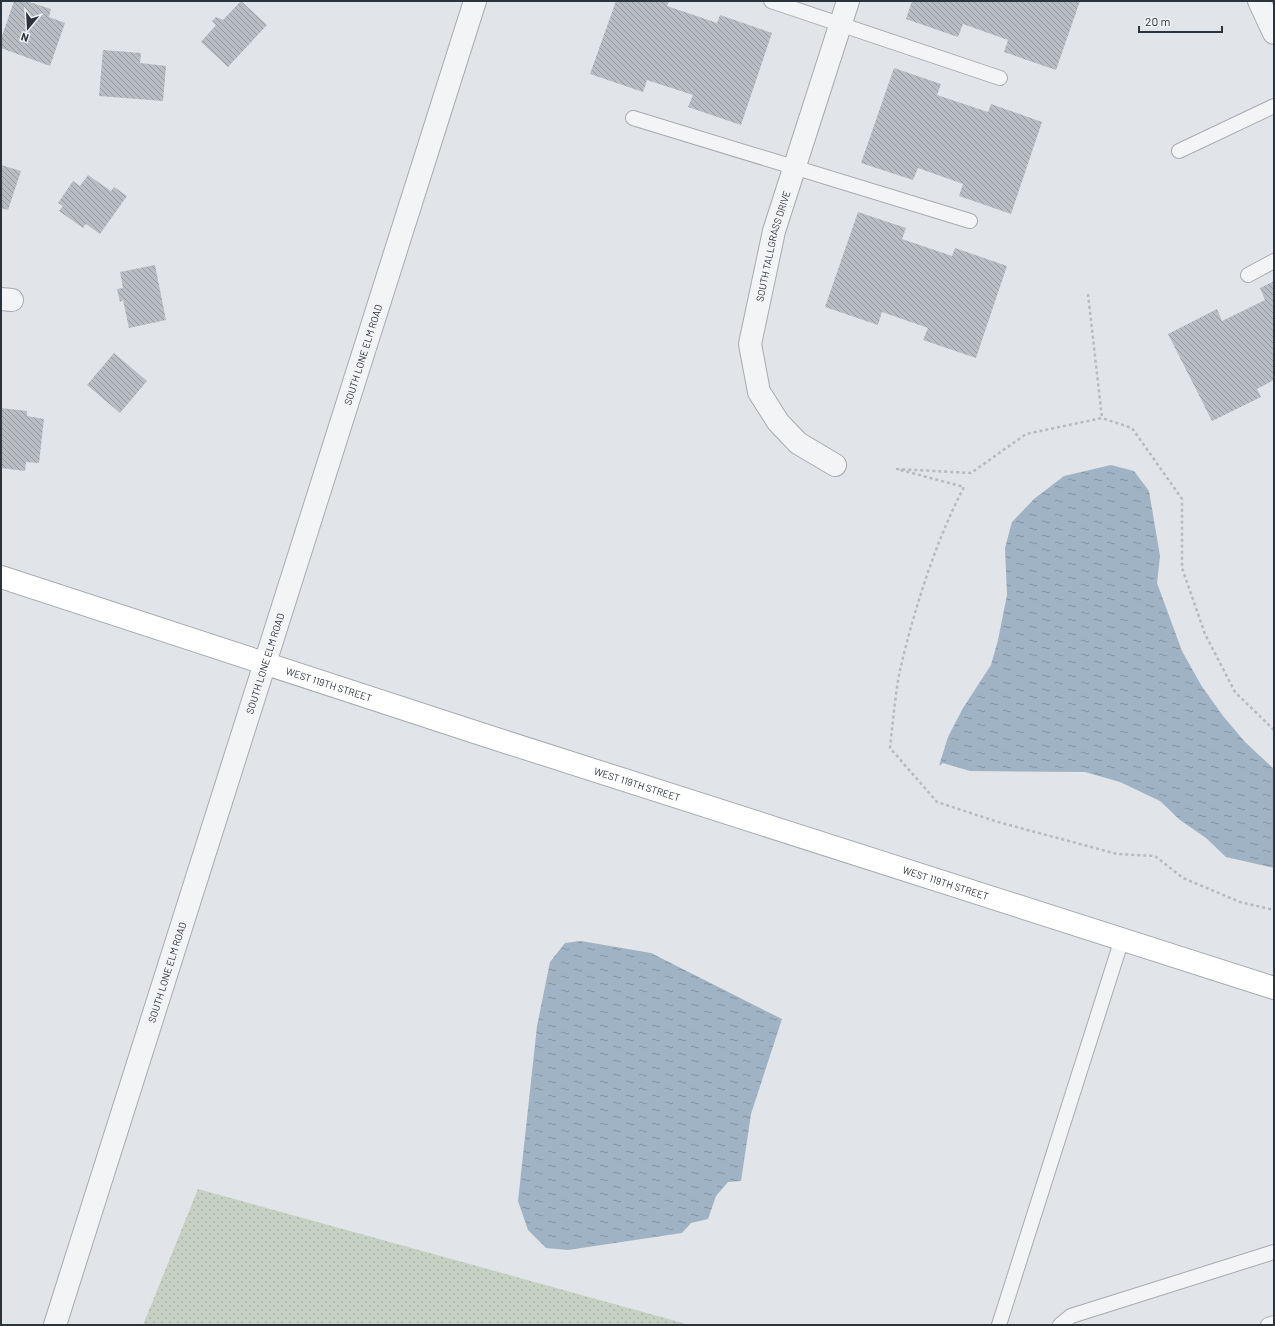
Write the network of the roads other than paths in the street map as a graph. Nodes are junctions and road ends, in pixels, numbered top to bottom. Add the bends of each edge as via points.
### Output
1 (475, 1) edge
2 (771, 1) edge
3 (848, 1) edge
4 (1259, 1) edge
5 (840, 24) junction
6 (1274, 34) edge
7 (1000, 78) dead end
8 (1274, 106) edge
9 (633, 118) dead end
10 (1179, 151) dead end
11 (794, 168) junction
12 (970, 221) dead end
13 (1274, 261) edge
14 (1248, 275) dead end
15 (834, 465) dead end
16 (1, 577) edge
17 (264, 664) junction
18 (1122, 939) junction
19 (1274, 988) edge
20 (1274, 1252) edge
21 (1274, 1323) edge
22 (55, 1325) edge
23 (999, 1325) edge
24 (1060, 1325) edge
25 (1268, 1325) edge

1 - 17 street, SOUTH LONE ELM ROAD
2 - 5 lane
3 - 5 street, SOUTH TALLGRASS DRIVE
4 - 6 street
5 - 7 lane
5 - 11 street, SOUTH TALLGRASS DRIVE
8 - 10 lane
9 - 11 lane
11 - 12 lane
11 - 15 street, SOUTH TALLGRASS DRIVE via 774,231 750,344 759,392 778,422 798,443
13 - 14 lane
16 - 17 main road, WEST 119TH STREET
17 - 18 main road, WEST 119TH STREET
17 - 22 street, SOUTH LONE ELM ROAD
18 - 19 main road, WEST 119TH STREET
18 - 23 lane
20 - 24 lane via 1071,1316
21 - 25 lane

